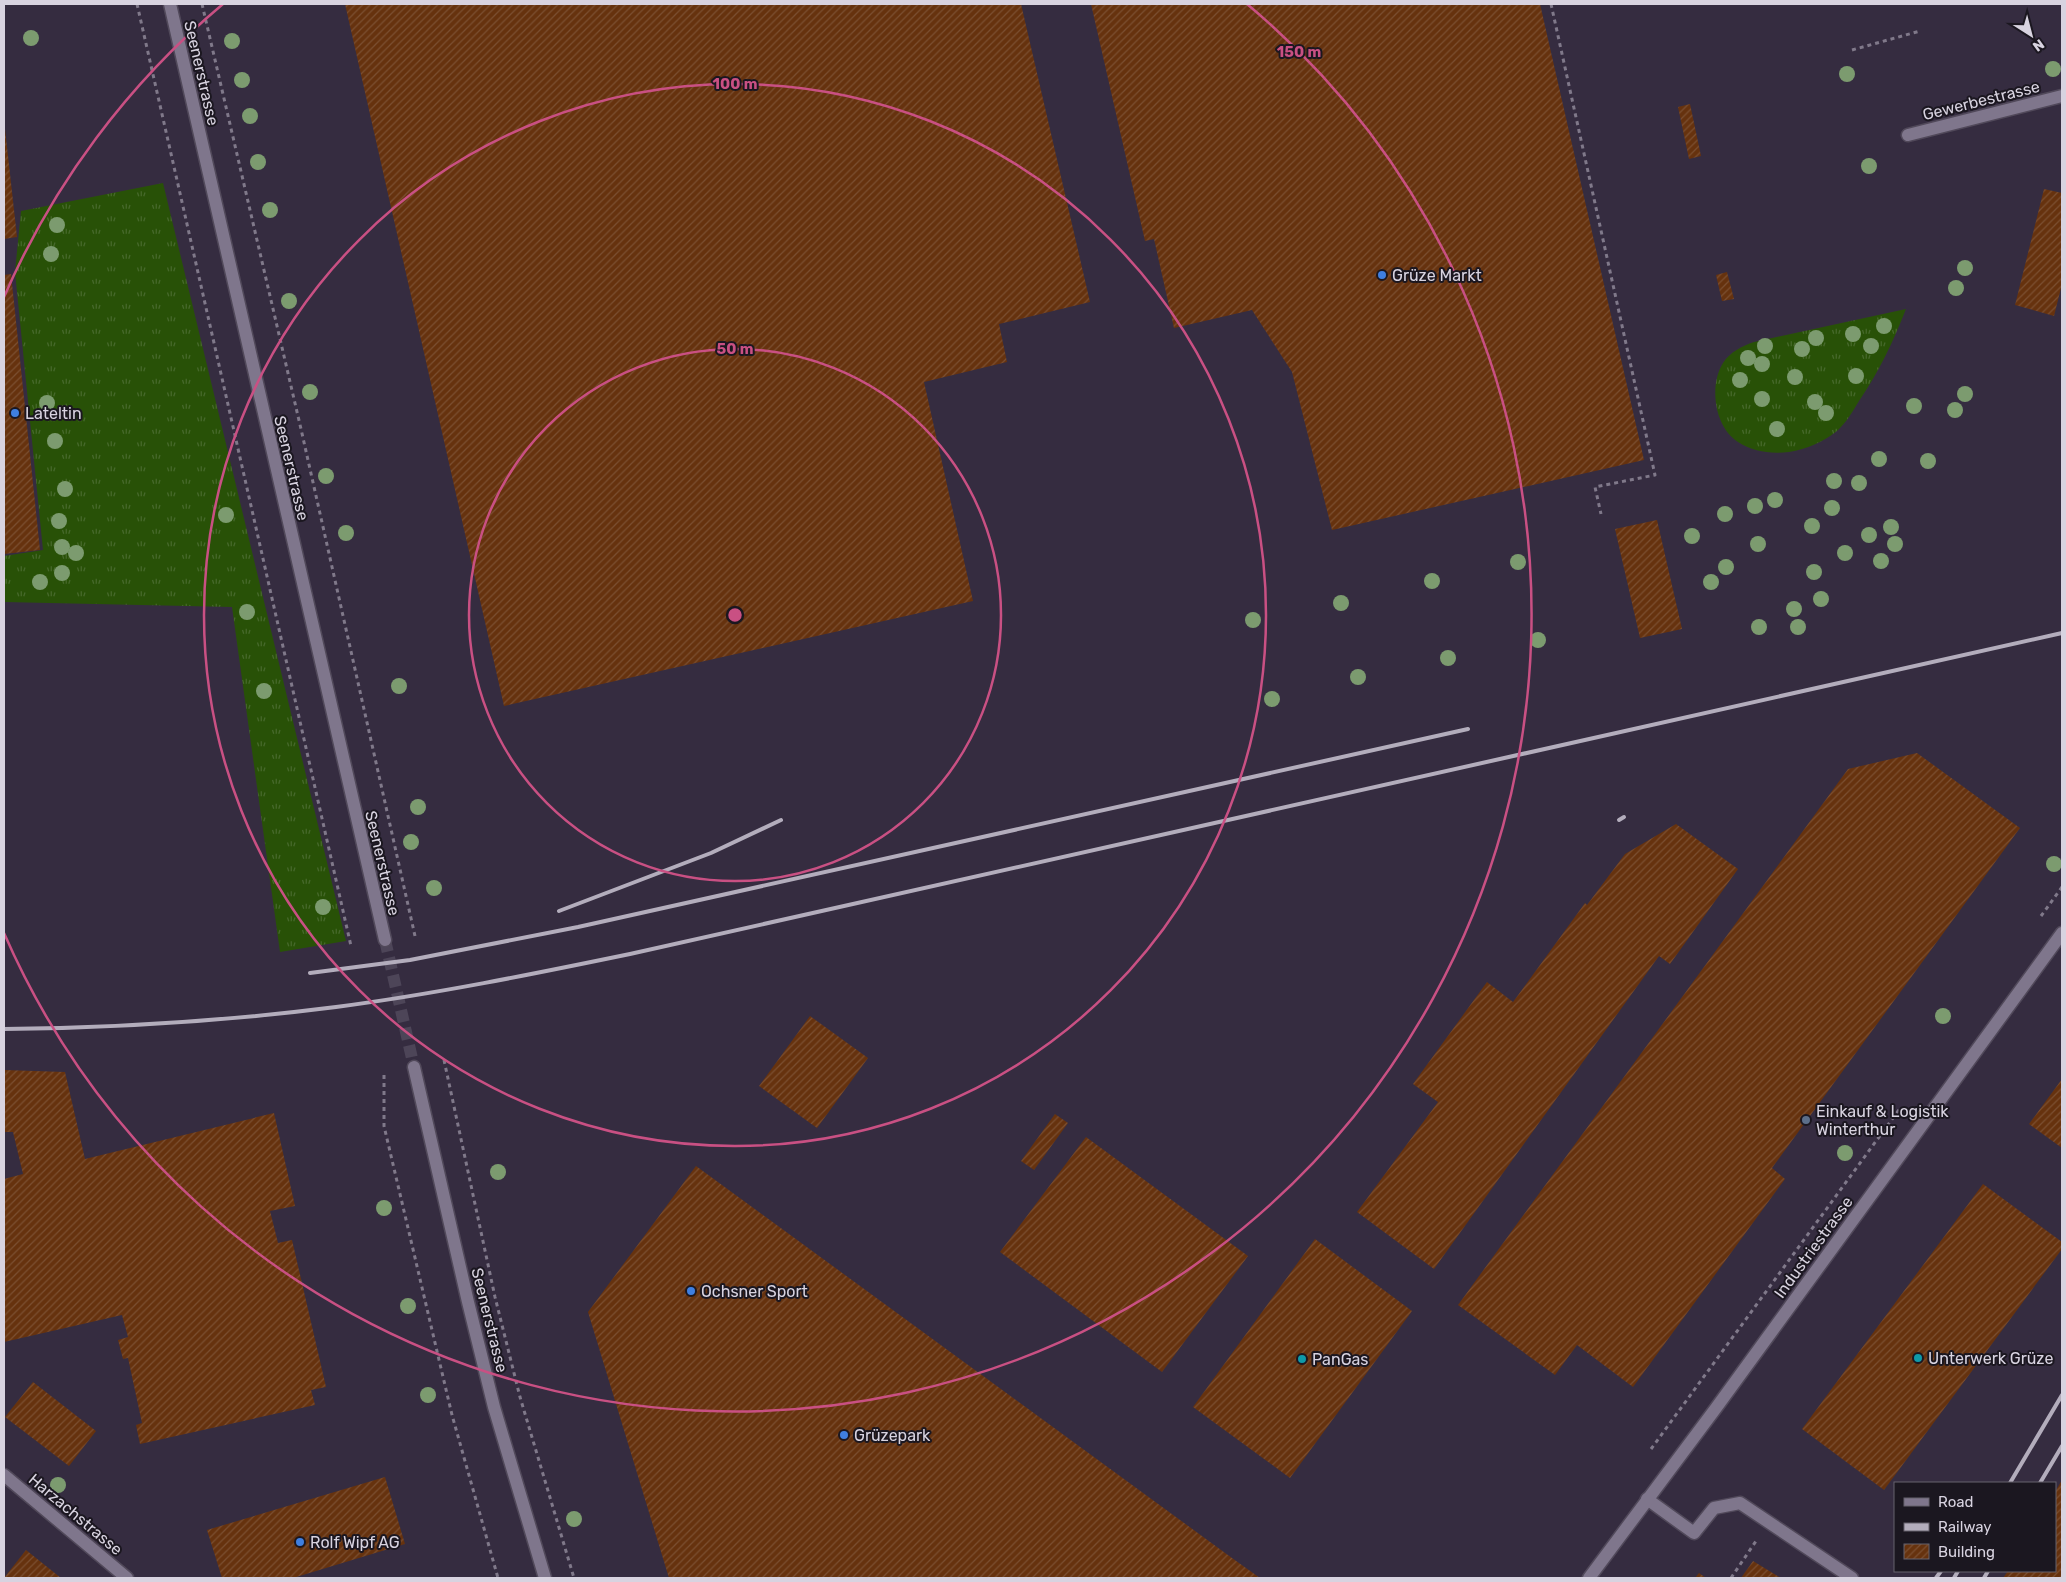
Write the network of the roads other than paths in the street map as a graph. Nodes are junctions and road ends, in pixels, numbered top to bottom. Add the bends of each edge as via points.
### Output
1 (170, 4) edge
2 (2062, 96) edge
3 (1908, 135) dead end
4 (2062, 933) edge
5 (385, 940) tunnel mouth
6 (414, 1067) tunnel mouth
7 (4, 1475) edge
8 (1648, 1499) junction
9 (127, 1578) edge
10 (545, 1578) edge
11 (1589, 1578) edge
12 (1852, 1578) edge

1 - 5 main road, Seenerstrasse
2 - 3 main road, Gewerbestrasse
4 - 8 main road, Industriestrasse
6 - 10 main road, Seenerstrasse via 494,1407
7 - 9 main road, Harzachstrasse
8 - 11 main road, Industriestrasse
8 - 12 main road via 1694,1534 1714,1508 1740,1503

